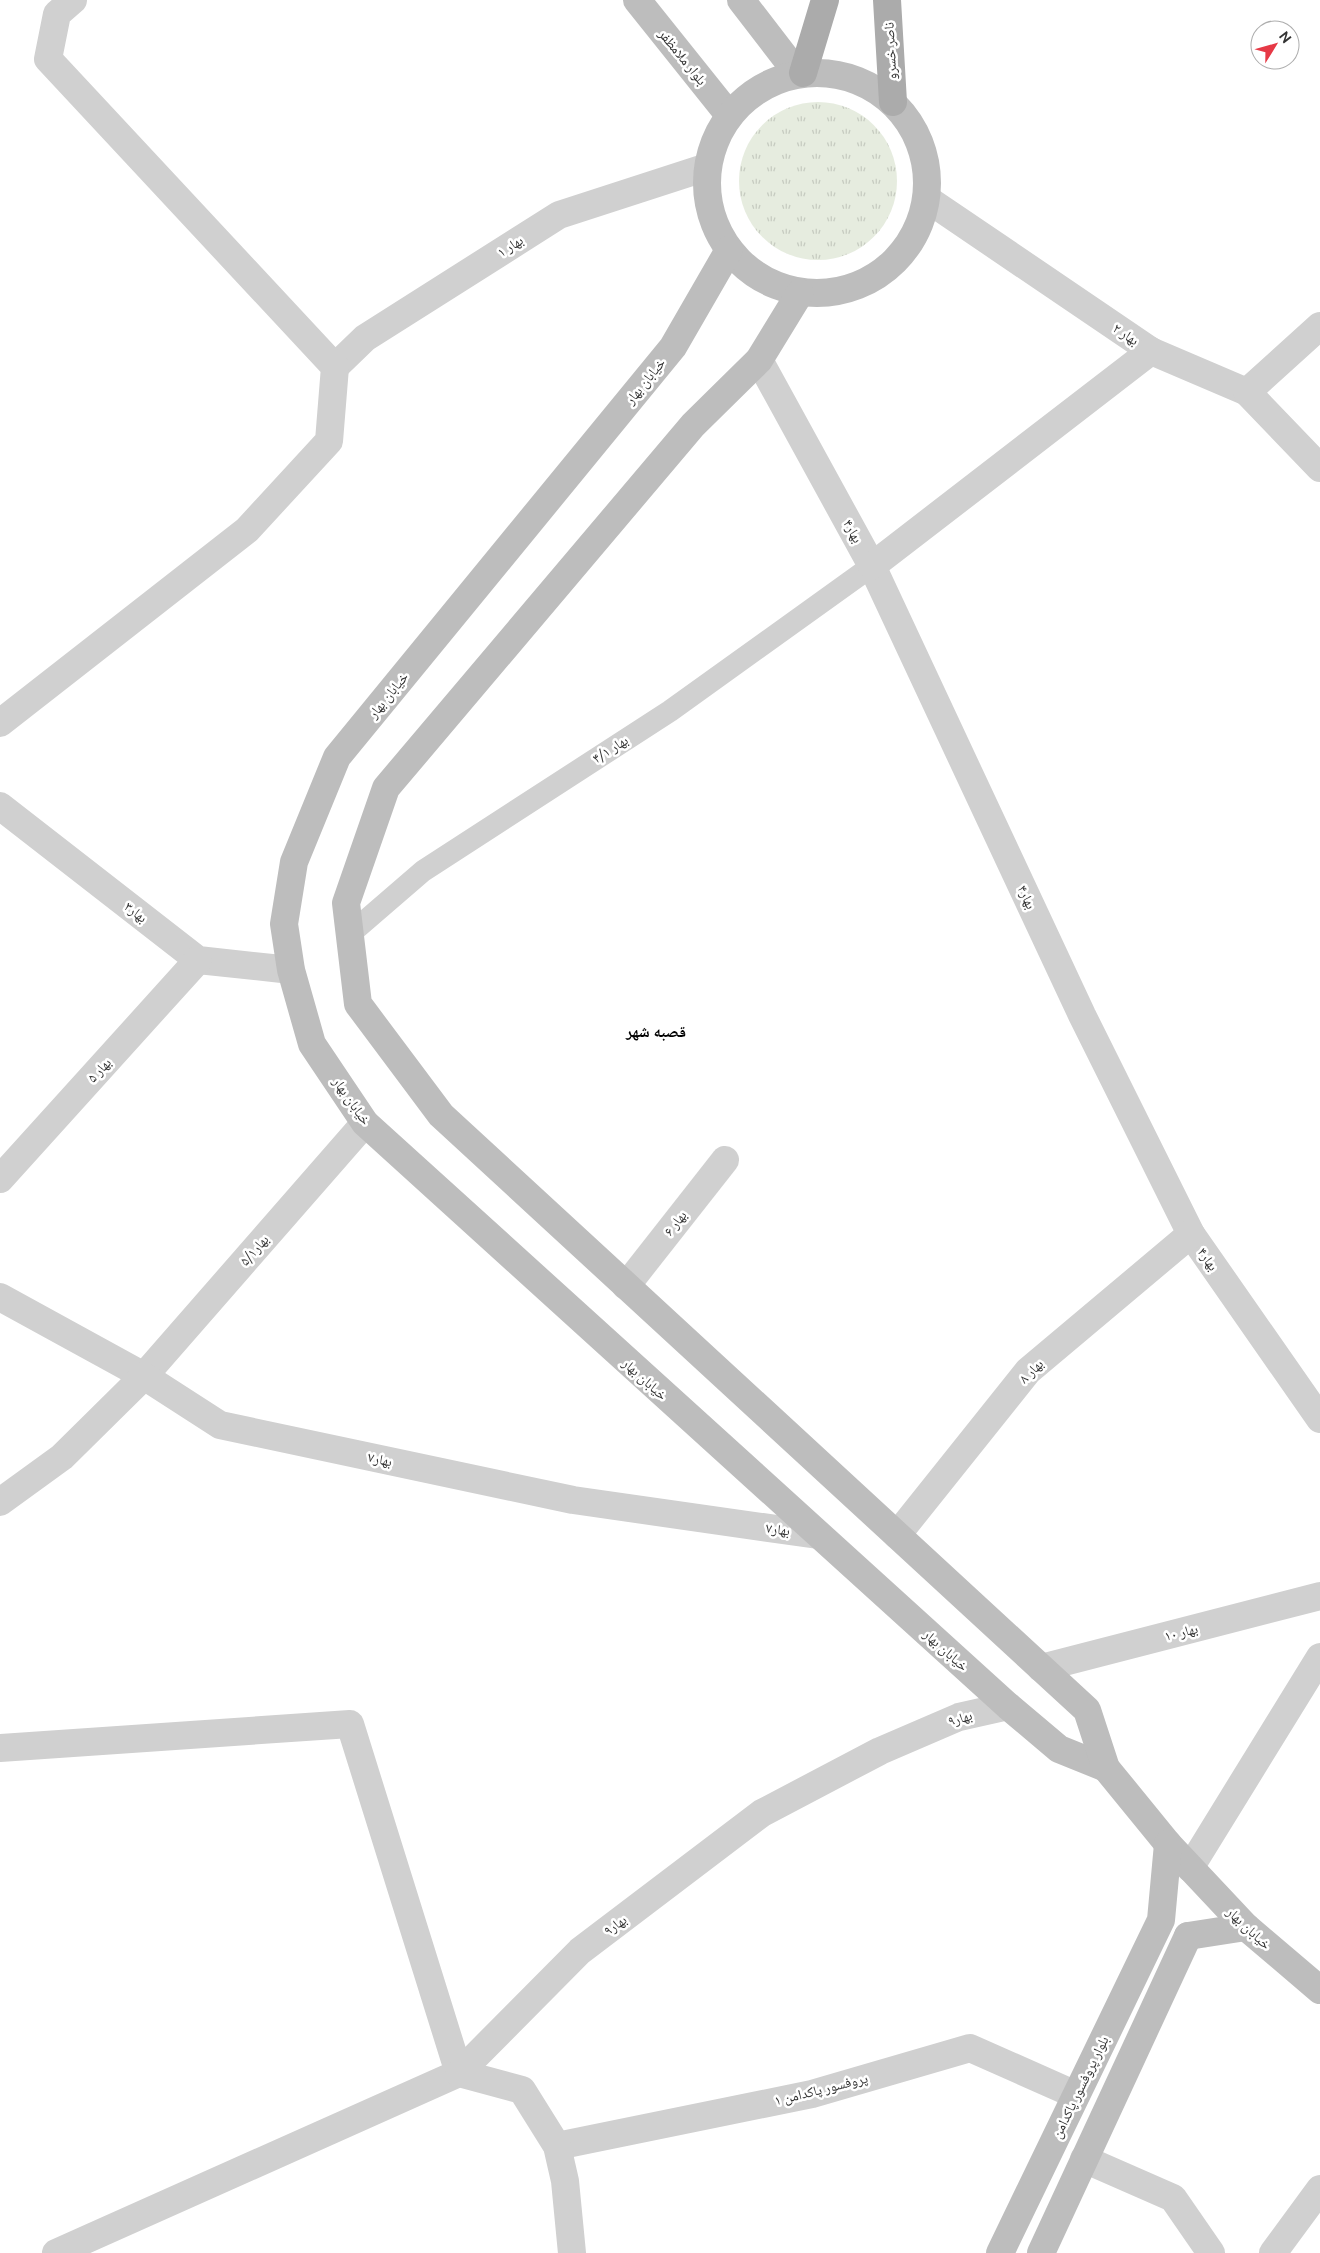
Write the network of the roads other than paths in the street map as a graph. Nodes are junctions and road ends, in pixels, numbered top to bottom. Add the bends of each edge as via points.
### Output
1 (73, 0) edge
2 (636, 0) edge
3 (741, 0) edge
4 (825, 0) edge
5 (887, 0) edge
6 (801, 74) junction
7 (893, 102) junction
8 (729, 115) junction
9 (707, 168) junction
10 (927, 200) junction
11 (729, 250) junction
12 (800, 293) junction
13 (1320, 326) edge
14 (1151, 351) junction
15 (758, 360) junction
16 (335, 367) junction
17 (1247, 392) junction
18 (1320, 468) edge
19 (872, 566) junction
20 (0, 723) edge
21 (0, 806) edge
22 (350, 934) junction
23 (198, 960) junction
24 (291, 970) junction
25 (365, 1123) junction
26 (725, 1160) dead end
27 (0, 1179) edge
28 (1191, 1234) junction
29 (626, 1286) junction
30 (0, 1297) edge
31 (144, 1376) junction
32 (1320, 1420) edge
33 (0, 1502) edge
34 (818, 1535) junction
35 (896, 1535) junction
36 (1320, 1596) edge
37 (1320, 1657) edge
38 (1041, 1668) junction
39 (1008, 1706) junction
40 (0, 1748) edge
41 (1106, 1768) junction
42 (1168, 1844) junction
43 (1190, 1868) junction
44 (1161, 1920) junction
45 (1246, 1927) junction
46 (1188, 1936) junction
47 (1320, 1990) edge
48 (459, 2072) junction
49 (1076, 2095) junction
50 (557, 2146) junction
51 (1084, 2159) junction
52 (1320, 2189) edge
53 (56, 2253) edge
54 (572, 2253) edge
55 (1000, 2253) edge
56 (1041, 2253) edge
57 (1211, 2253) edge
58 (1273, 2253) edge

1 - 16 street via 57,14 48,60
2 - 8 main road, بلوار ملامظفر
3 - 6 main road
4 - 6 main road
5 - 7 main road, ناصر خسرو
6 - 7 main road via 826,73 850,77 871,86
6 - 8 main road via 772,82 748,96
7 - 10 main road via 910,122 921,147 928,173
8 - 9 main road via 715,140
9 - 11 main road via 707,197 714,225
9 - 16 street, بهار ۱ via 559,215 365,338
10 - 12 main road via 919,228 904,253 883,273 858,287 829,294
10 - 14 street, بهار ۲
11 - 12 main road via 748,270 773,285
11 - 24 main road, خیابان بهار via 673,347 337,757 294,862 284,924
12 - 15 main road, خیابان بهار
13 - 17 street
14 - 17 street, بهار ۲
14 - 19 street
15 - 19 street, بهار۴
15 - 22 main road, خیابان بهار via 693,425 386,788 346,903
16 - 20 street via 329,442 254,523
17 - 18 street, بهار ۲
19 - 22 lane, بهار ۴/۱ via 670,711 423,871
19 - 28 street, بهار۴ via 1082,1015
21 - 23 street, بهار۳
22 - 29 main road, خیابان بهار via 358,1004 440,1115
23 - 24 street
23 - 27 street, بهار ۵
24 - 25 main road, خیابان بهار via 312,1044
25 - 31 street, بهار۵/۱
25 - 34 main road, خیابان بهار
26 - 29 street, بهار ۶
28 - 32 street, بهار۴
28 - 35 street, بهار ۸ via 1028,1371
29 - 35 main road, خیابان بهار
30 - 31 street, بهار۷
31 - 33 street via 62,1458
31 - 34 street, بهار۷ via 220,1425 574,1500
34 - 39 main road, خیابان بهار
35 - 38 main road, خیابان بهار
36 - 38 street, بهار ۱۰
37 - 43 street
38 - 41 main road, خیابان بهار via 1087,1710
39 - 41 main road, خیابان بهار via 1059,1749
39 - 48 street, بهار۹ via 959,1717 880,1751 762,1813 580,1951
40 - 48 street via 350,1724
41 - 42 main road, خیابان بهار
42 - 43 main road, خیابان بهار
42 - 44 main road
43 - 45 main road, خیابان بهار
44 - 46 main road via 1172,1919 1182,1924
44 - 49 main road, بلوار پروفسور پاکدامن
45 - 46 main road
45 - 47 main road, خیابان بهار
46 - 51 main road
48 - 50 street via 522,2090
48 - 53 street
49 - 50 street, پروفسور پاکدامن ۱ via 970,2048 812,2094
49 - 55 main road, بلوار پروفسور پاکدامن
50 - 54 street via 565,2181
51 - 56 main road
51 - 57 street via 1173,2198
52 - 58 street

